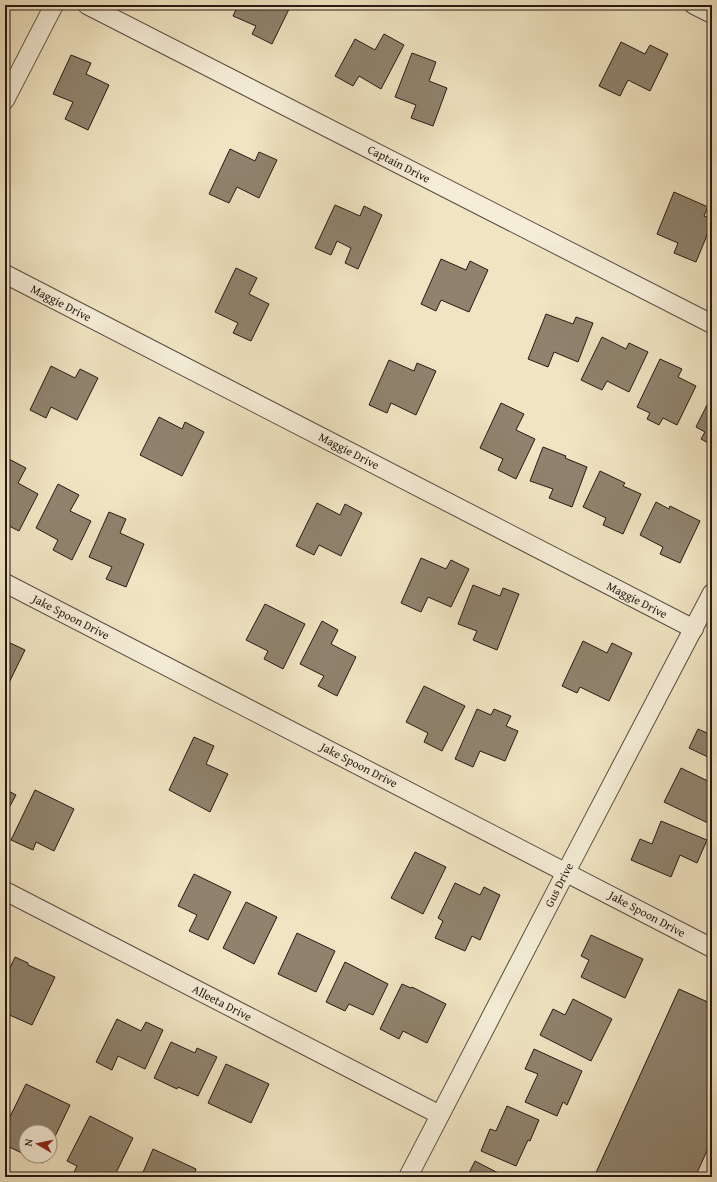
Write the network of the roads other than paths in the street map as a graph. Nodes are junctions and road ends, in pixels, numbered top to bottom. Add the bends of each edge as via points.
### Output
1 (54, 5) edge
2 (87, 5) edge
3 (694, 5) edge
4 (712, 14) edge
5 (5, 100) edge
6 (5, 274) edge
7 (712, 324) edge
8 (5, 583) edge
9 (712, 593) edge
10 (694, 629) junction
11 (566, 872) junction
12 (5, 891) edge
13 (712, 948) edge
14 (440, 1115) junction
15 (408, 1177) edge

1 - 5 street
2 - 7 street, Captain Drive
3 - 4 street
6 - 10 street, Maggie Drive
8 - 11 street, Jake Spoon Drive
9 - 10 street, Gus Drive
10 - 11 street, Gus Drive
11 - 13 street, Jake Spoon Drive
11 - 14 street, Gus Drive
12 - 14 street, Alleeta Drive
14 - 15 street, Gus Drive

